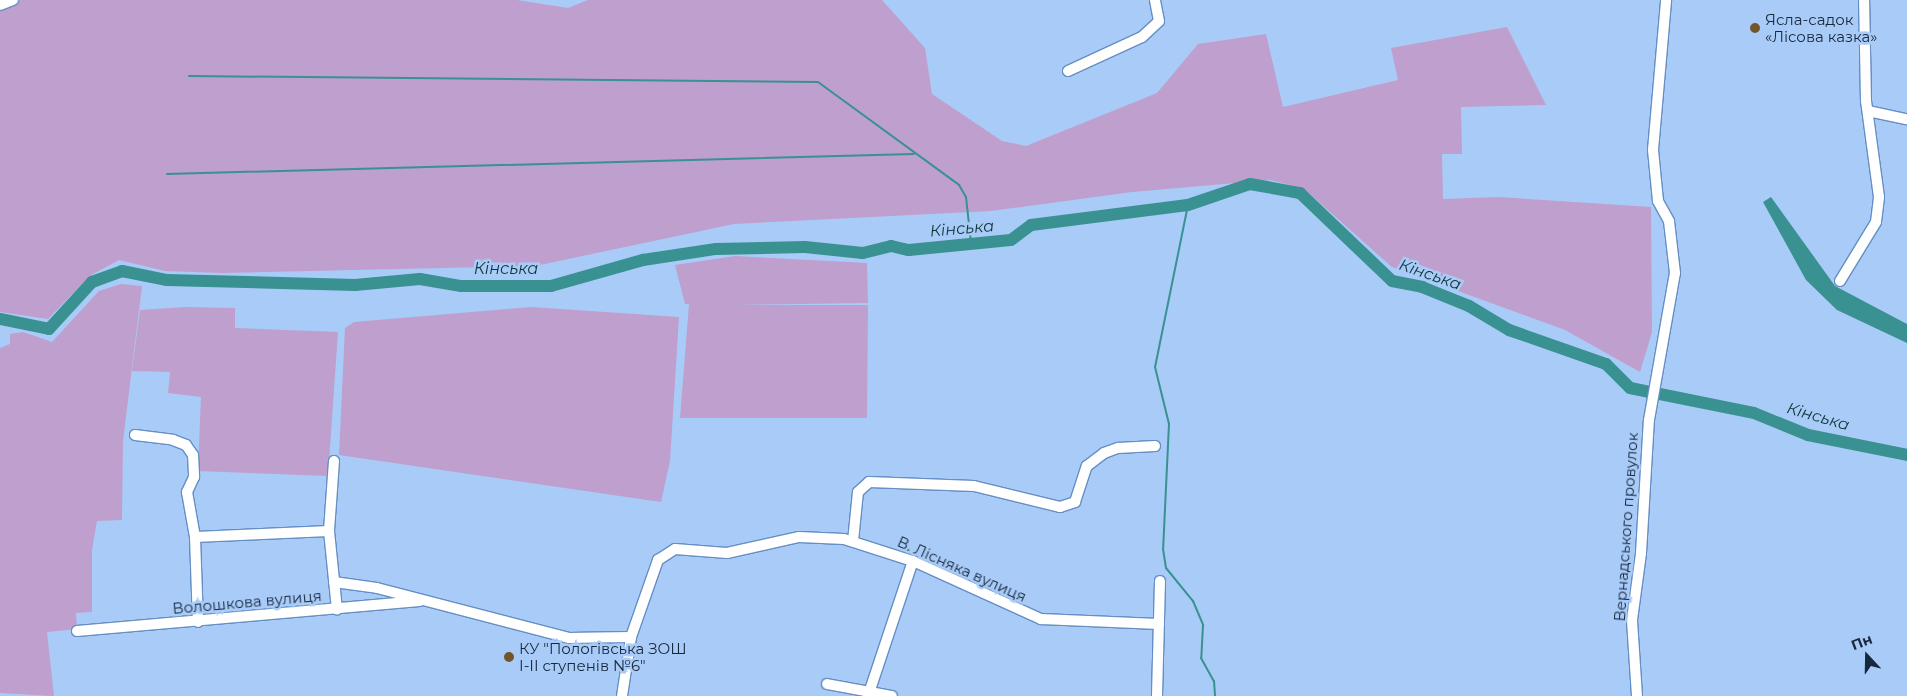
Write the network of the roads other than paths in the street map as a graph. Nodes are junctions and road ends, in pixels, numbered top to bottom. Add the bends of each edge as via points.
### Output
1 (13, 0) edge
2 (1155, 0) edge
3 (1666, 0) edge
4 (1864, 0) edge
5 (1, 3) edge
6 (1068, 71) dead end
7 (1868, 111) junction
8 (1907, 119) edge
9 (1840, 281) dead end
10 (135, 435) dead end
11 (1155, 446) dead end
12 (334, 461) dead end
13 (329, 531) junction
14 (195, 537) junction
15 (853, 541) junction
16 (912, 560) junction
17 (334, 582) junction
18 (1160, 582) dead end
19 (420, 601) junction
20 (337, 610) junction
21 (198, 622) junction
22 (1159, 624) junction
23 (77, 631) dead end
24 (631, 637) junction
25 (827, 684) dead end
26 (869, 694) edge
27 (622, 696) edge
28 (892, 696) edge
29 (1157, 696) edge
30 (1638, 696) edge

1 - 5 street
2 - 6 street via 1159,21 1142,37
3 - 30 street, Вернадського провулок via 1653,150 1658,201 1669,221 1676,273 1650,406 1641,553 1632,620
4 - 7 street
7 - 8 street
7 - 9 street via 1879,197 1876,222
10 - 14 street via 158,436 191,449 194,477 187,492
11 - 15 street via 1118,448 1104,454 1088,466 1075,502 1060,507 974,486 870,482 858,492
12 - 13 street
13 - 14 street
13 - 17 street
14 - 21 street
15 - 16 street, В. Лісняка вулиця
15 - 24 street, В. Лісняка вулиця via 799,537 727,553 667,551 658,560
16 - 22 street, В. Лісняка вулиця via 1041,619
16 - 26 street
17 - 19 street, Волошкова вулиця
17 - 20 street
18 - 22 street
19 - 20 street, Волошкова вулиця
19 - 24 street, Волошкова вулиця via 569,638
20 - 21 street, Волошкова вулиця
21 - 23 street, Волошкова вулиця
22 - 29 street
24 - 27 street
25 - 26 street
26 - 28 street

